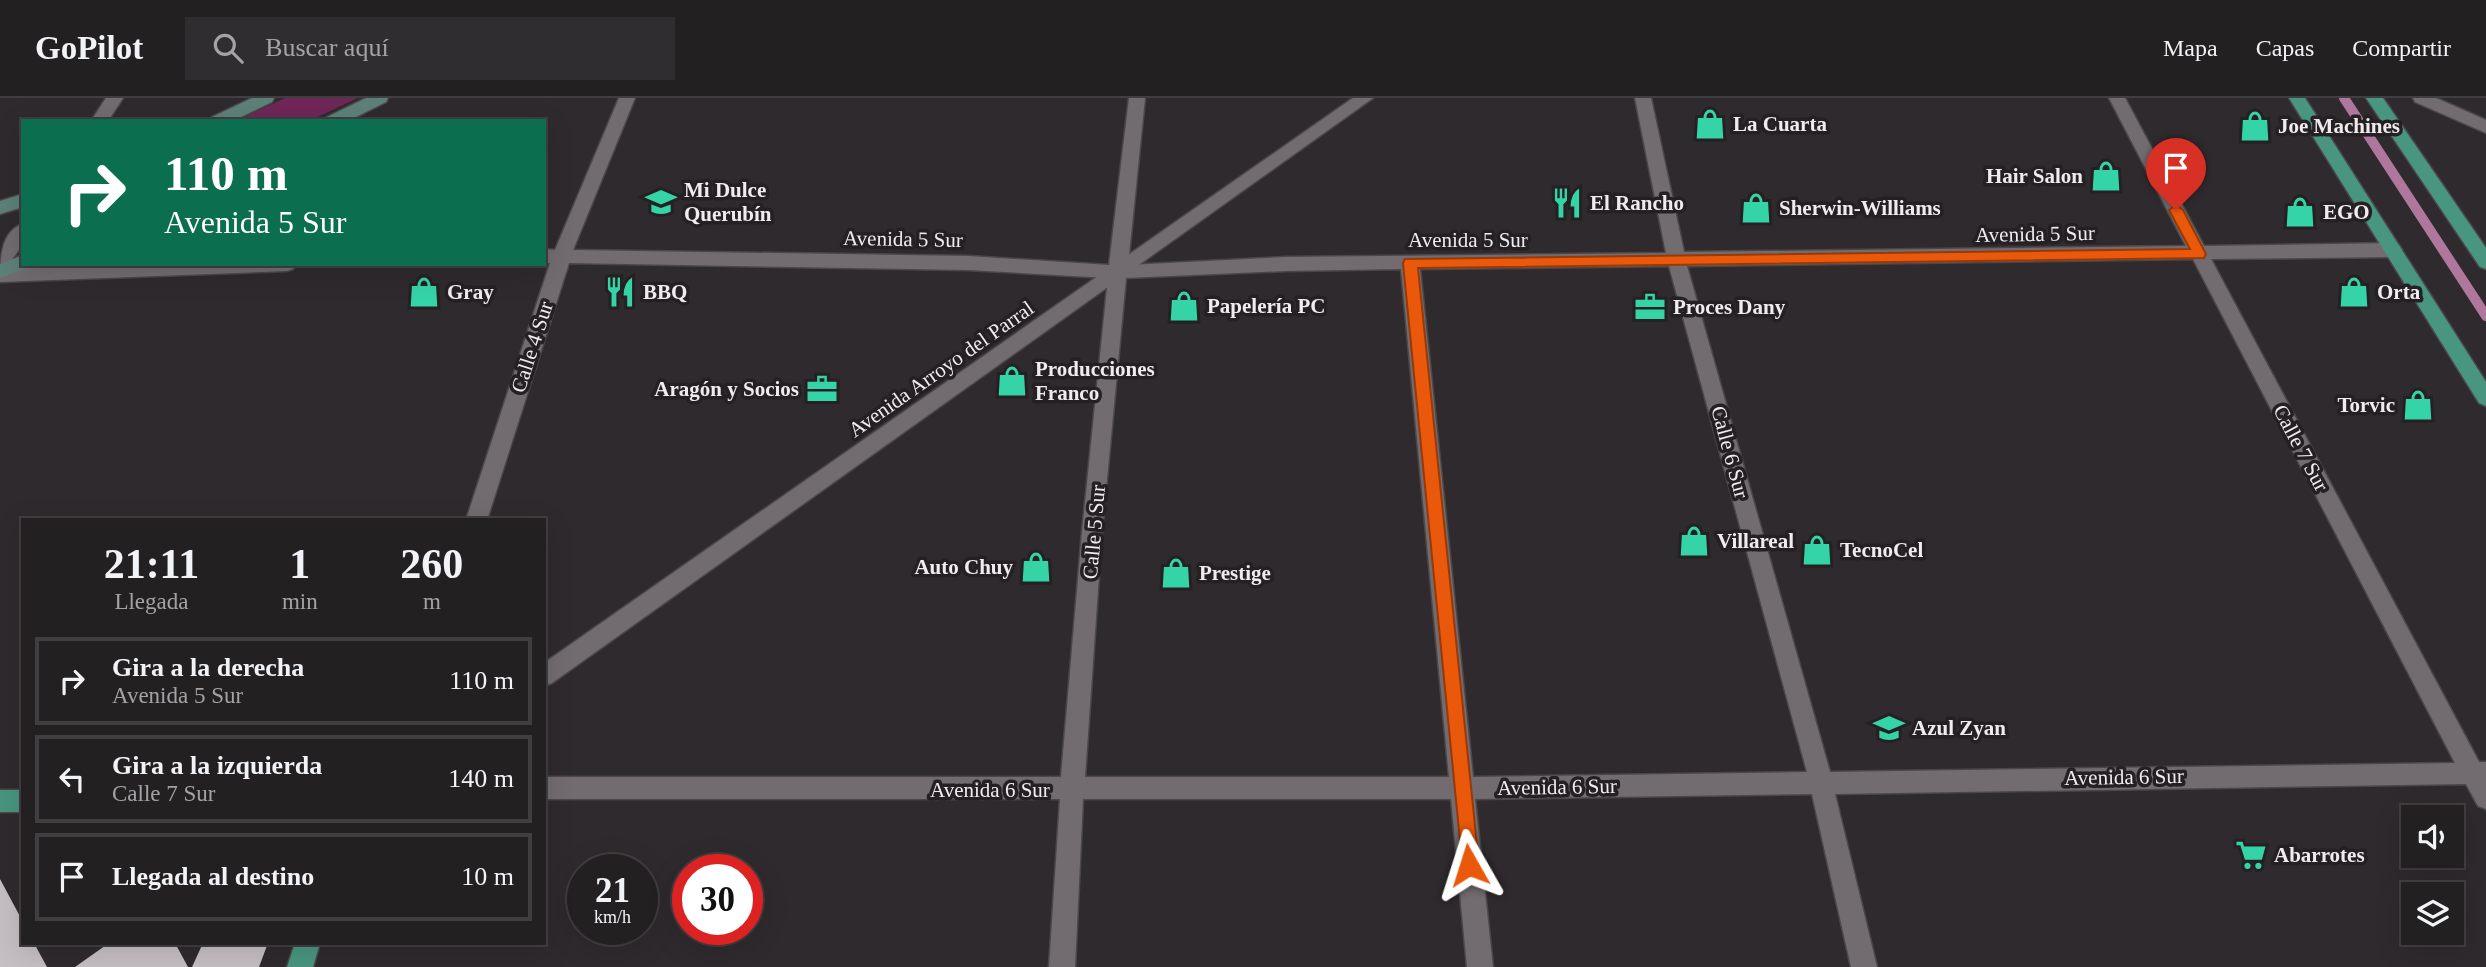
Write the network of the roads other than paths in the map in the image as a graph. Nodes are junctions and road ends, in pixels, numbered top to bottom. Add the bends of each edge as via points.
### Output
1 (115, 98) edge
2 (266, 98) edge
3 (380, 98) edge
4 (627, 98) edge
5 (1137, 98) edge
6 (1365, 98) edge
7 (1643, 98) edge
8 (2117, 98) edge
9 (2297, 98) edge
10 (2374, 98) edge
11 (2421, 98) edge
12 (100, 119) edge
13 (222, 119) edge
14 (337, 119) edge
15 (2486, 127) edge
16 (21, 201) edge
17 (0, 208) edge
18 (21, 233) edge
19 (2393, 250) junction
20 (2199, 254) junction
21 (553, 256) edge
22 (1677, 261) junction
23 (0, 262) edge
24 (2486, 262) edge
25 (21, 263) edge
26 (1410, 263) junction
27 (223, 266) edge
28 (1117, 272) junction
29 (0, 273) edge
30 (2486, 398) edge
31 (477, 518) edge
32 (546, 675) edge
33 (2479, 773) edge
34 (1821, 782) junction
35 (546, 789) edge
36 (1462, 789) junction
37 (1070, 790) junction
38 (2486, 799) edge
39 (0, 801) edge
40 (21, 801) edge
41 (307, 945) edge
42 (300, 967) edge
43 (1062, 967) edge
44 (1480, 967) edge
45 (1864, 967) edge

1 - 12 street
2 - 13 main road
3 - 14 main road
4 - 21 street, Calle 4 Sur
5 - 28 street, Calle 5 Sur
6 - 28 street, Avenida Arroyo del Parral
7 - 22 street, Calle 6 Sur
8 - 20 street, Calle 7 Sur
9 - 19 main road
10 - 24 main road
11 - 15 street
16 - 17 main road
18 - 23 street
19 - 20 street, Avenida 5 Sur
19 - 30 main road
20 - 22 street, Avenida 5 Sur
20 - 33 street, Calle 7 Sur
21 - 28 street, Avenida 5 Sur via 968,263
21 - 31 street, Calle 4 Sur
22 - 26 street, Avenida 5 Sur
22 - 34 street, Calle 6 Sur
25 - 29 main road
26 - 28 street, Avenida 5 Sur
26 - 36 street
27 - 29 street
28 - 32 street, Avenida Arroyo del Parral
28 - 37 street, Calle 5 Sur
33 - 34 street, Avenida 6 Sur
33 - 38 street, Calle 7 Sur
34 - 36 street, Avenida 6 Sur
34 - 45 street, Calle 6 Sur
35 - 37 street, Avenida 6 Sur
36 - 37 street, Avenida 6 Sur
36 - 44 street
37 - 43 street, Calle 5 Sur
39 - 40 main road
41 - 42 main road

